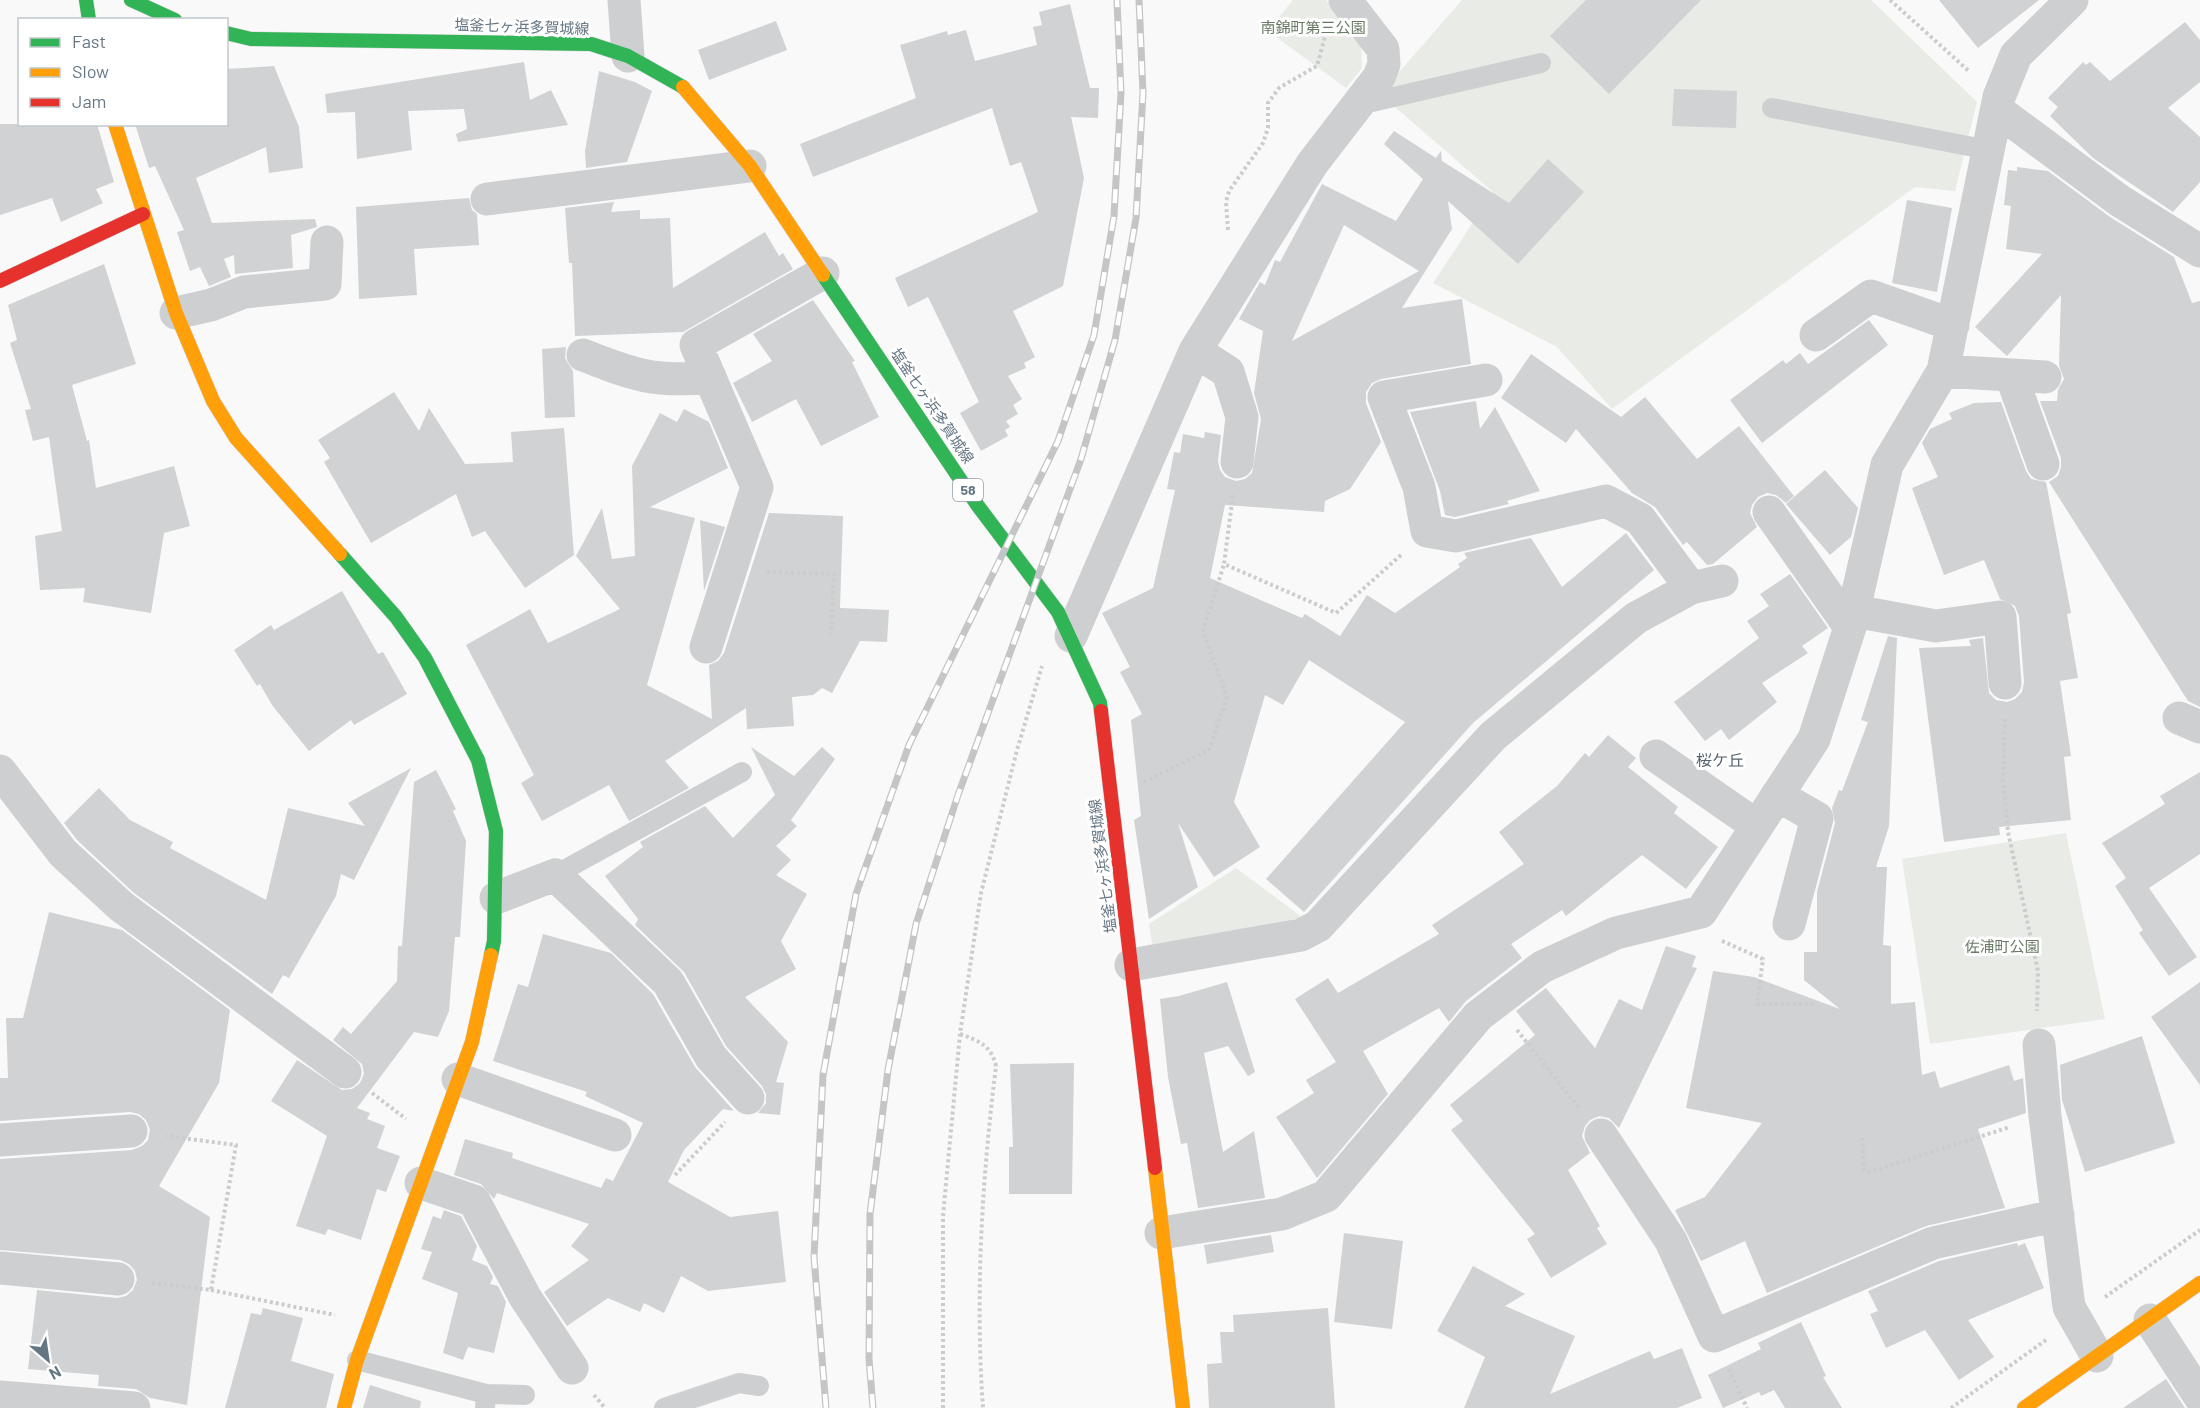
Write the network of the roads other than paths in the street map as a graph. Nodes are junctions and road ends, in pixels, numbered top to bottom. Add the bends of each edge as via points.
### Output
1 (86, 0) edge
2 (130, 0) edge
3 (624, 0) edge
4 (1345, 0) edge
5 (2072, 0) edge
6 (89, 18) edge
7 (170, 18) edge
8 (228, 33) edge
9 (628, 56) junction
10 (1541, 63) dead end
11 (1998, 104) junction
12 (1359, 105) junction
13 (1772, 108) dead end
14 (116, 126) edge
15 (1989, 150) junction
16 (750, 166) junction
17 (487, 198) dead end
18 (143, 214) junction
19 (327, 242) dead end
20 (2200, 251) edge
21 (823, 273) junction
22 (0, 281) edge
23 (176, 313) junction
24 (1953, 325) junction
25 (1816, 335) dead end
26 (1195, 351) junction
27 (583, 355) dead end
28 (1943, 371) junction
29 (2010, 375) junction
30 (710, 377) junction
31 (2044, 377) dead end
32 (1486, 380) dead end
33 (1237, 462) road end
34 (2043, 464) dead end
35 (1769, 512) dead end
36 (1852, 619) junction
37 (1065, 624) junction
38 (706, 647) dead end
39 (2005, 683) dead end
40 (1656, 756) dead end
41 (0, 771) edge
42 (742, 772) dead end
43 (1777, 795) junction
44 (1758, 826) junction
45 (555, 875) junction
46 (496, 898) junction
47 (1790, 924) dead end
48 (1131, 965) junction
49 (2038, 1031) road end
50 (345, 1072) road end
51 (458, 1079) junction
52 (748, 1098) road end
53 (131, 1131) road end
54 (615, 1135) dead end
55 (1601, 1135) road end
56 (0, 1140) edge
57 (421, 1183) junction
58 (2058, 1215) junction
59 (1161, 1233) junction
60 (0, 1268) edge
61 (118, 1279) dead end
62 (2200, 1283) edge
63 (2150, 1320) junction
64 (2097, 1356) junction
65 (357, 1360) junction
66 (572, 1368) dead end
67 (759, 1386) dead end
68 (525, 1395) dead end
69 (0, 1397) edge
70 (2200, 1397) edge
71 (486, 1401) edge
72 (133, 1408) edge
73 (344, 1408) edge
74 (664, 1408) edge
75 (1183, 1408) edge
76 (2024, 1408) edge

1 - 6 main road
2 - 7 main road
3 - 9 street
4 - 12 street via 1383,49 1384,64 1379,77
5 - 11 street via 2016,55
8 - 9 main road, 塩釜七ヶ浜多賀城線 / 58 via 251,39 591,44
9 - 16 main road, 塩釜七ヶ浜多賀城線 / 58 via 686,89
10 - 12 lane
11 - 15 street
11 - 20 street via 2120,201
12 - 26 street via 1312,164
13 - 15 lane
14 - 18 main road
15 - 24 street
16 - 17 street
16 - 21 main road, 塩釜七ヶ浜多賀城線 / 58
18 - 22 main road
18 - 23 main road
19 - 23 street via 325,284 244,292
21 - 30 street via 696,345
21 - 37 main road, 塩釜七ヶ浜多賀城線 / 58 via 978,506
23 - 46 main road via 213,401 236,438 396,617 425,658 477,760 496,831
24 - 25 street via 1871,296
24 - 28 street
26 - 33 street via 1228,372 1242,417
26 - 37 street
27 - 30 street via 633,374 674,381
28 - 29 street
28 - 36 street via 1887,465
29 - 31 street
29 - 34 street
30 - 38 street via 757,487
32 - 48 street via 1384,397 1419,487 1427,531 1456,536 1606,501 1640,519 1706,584 1636,618 1493,736 1318,926 1301,935
35 - 36 street
36 - 39 street via 1936,626 2000,617
36 - 43 street via 1814,739
37 - 48 main road, 塩釜七ヶ浜多賀城線 / 58 via 1100,704
40 - 44 street
41 - 50 street via 63,852 122,907
42 - 45 lane
43 - 44 street
43 - 47 street via 1817,818
44 - 59 street via 1701,912 1616,933 1542,967 1478,1016 1326,1196 1282,1214
45 - 46 street
45 - 52 street via 668,981 711,1057
46 - 51 main road via 494,941 472,1042
48 - 59 main road, 塩釜七ヶ浜多賀城線 / 58
49 - 58 street
51 - 54 street
51 - 57 main road
53 - 56 street
55 - 58 street via 1671,1241 1714,1336 1933,1243
57 - 65 main road
57 - 66 street via 474,1201 525,1297
58 - 64 street via 2069,1307
59 - 75 main road, 塩釜七ヶ浜多賀城線 / 58
60 - 61 street
62 - 63 main road
63 - 64 main road
63 - 70 street
64 - 76 main road
65 - 71 lane
65 - 73 main road
67 - 74 lane via 740,1383
68 - 71 lane
69 - 72 street

